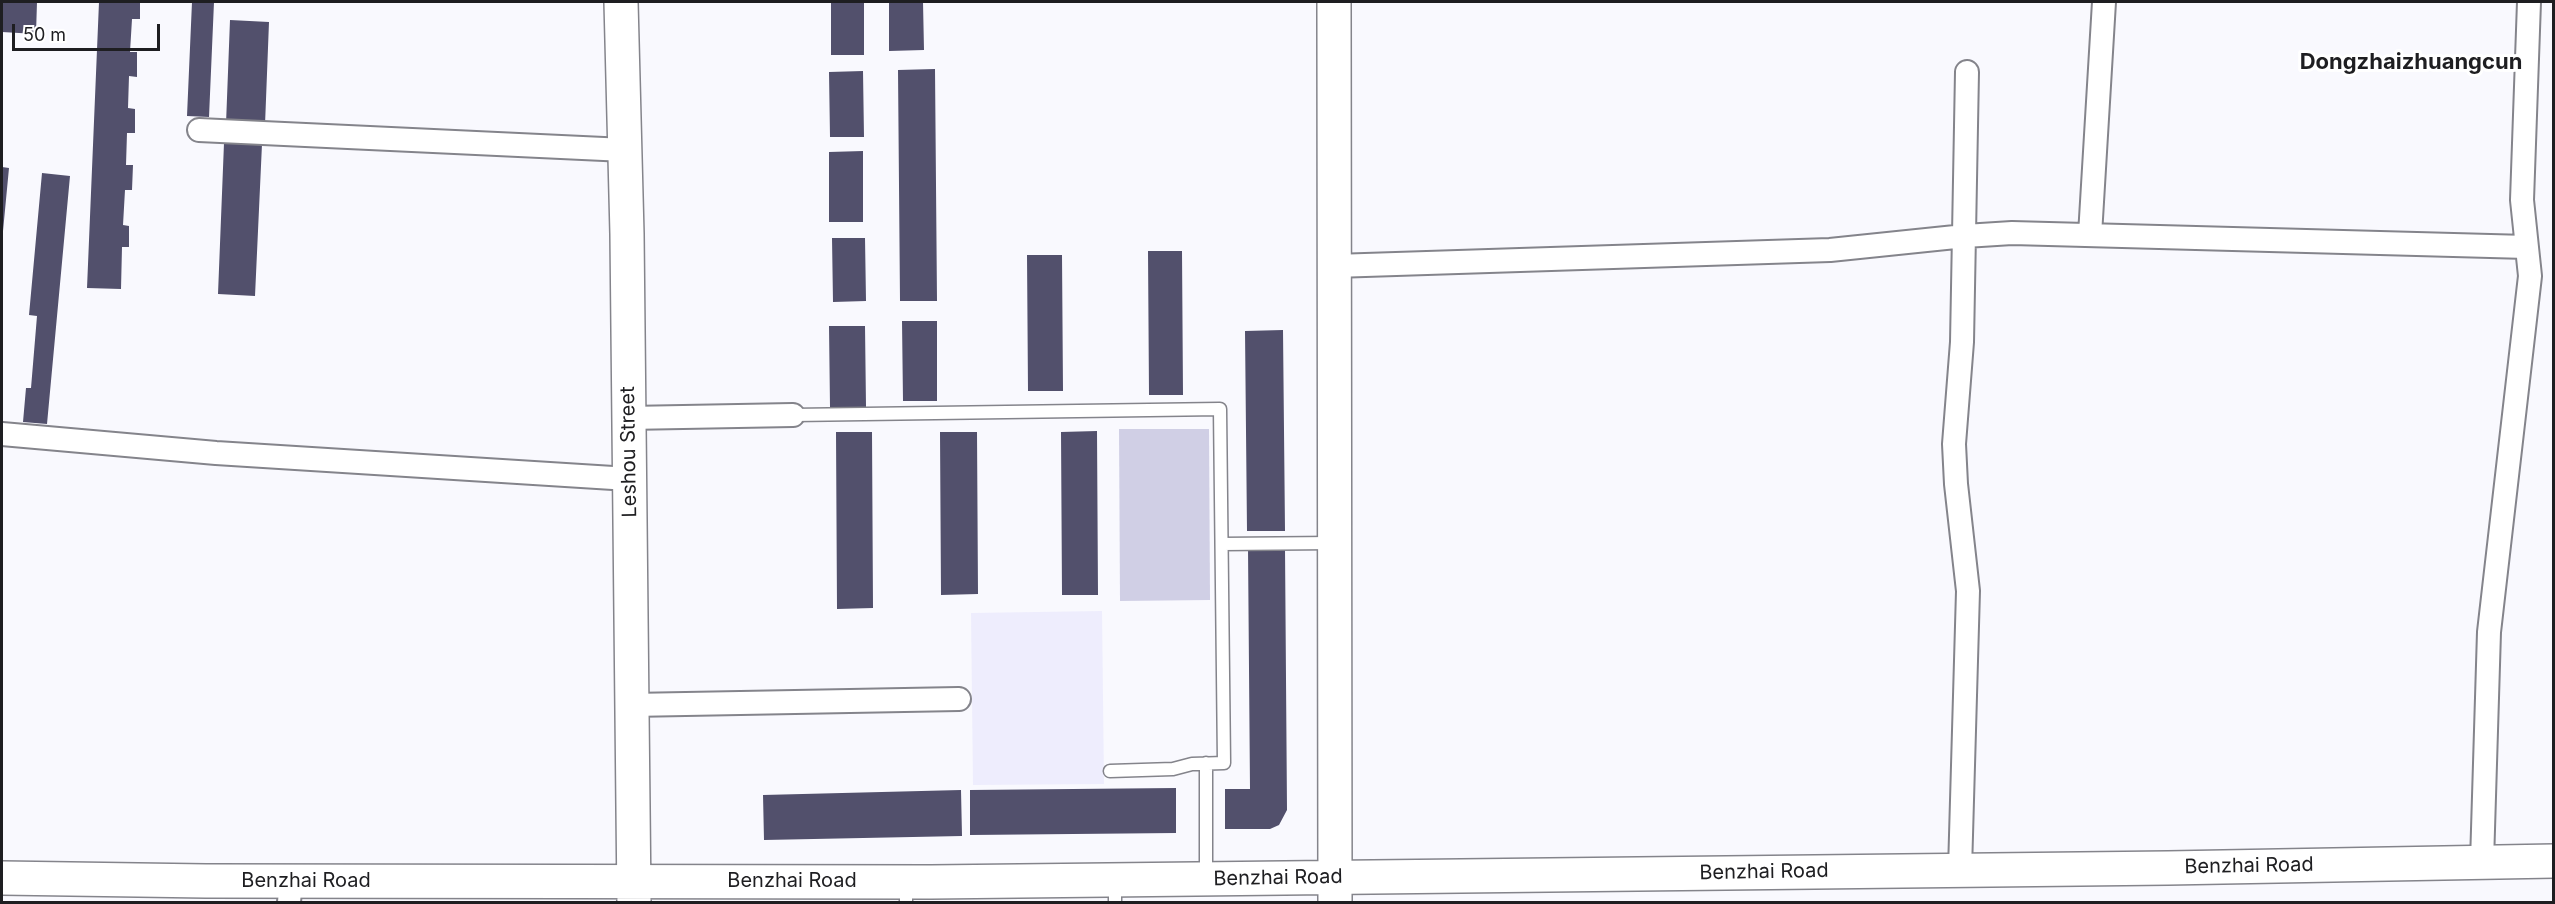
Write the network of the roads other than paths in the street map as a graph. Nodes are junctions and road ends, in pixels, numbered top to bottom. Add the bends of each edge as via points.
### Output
1 (621, 2) edge
2 (1334, 2) edge
3 (2104, 2) edge
4 (2529, 2) edge
5 (1967, 72) dead end
6 (199, 130) dead end
7 (625, 150) junction
8 (2090, 235) junction
9 (1965, 236) junction
10 (2527, 247) junction
11 (1334, 266) junction
12 (794, 414) joint
13 (628, 418) junction
14 (2, 434) edge
15 (629, 479) junction
16 (1335, 543) junction
17 (1222, 544) junction
18 (959, 699) dead end
19 (631, 705) junction
20 (1206, 763) junction
21 (1110, 771) dead end
22 (2553, 861) edge
23 (2482, 862) junction
24 (1960, 870) junction
25 (2, 878) edge
26 (1206, 878) junction
27 (1335, 890) edge
28 (1115, 891) edge
29 (290, 892) edge
30 (634, 892) edge
31 (906, 892) edge

1 - 7 street, Leshou Street
2 - 11 street
3 - 8 street
4 - 10 street via 2522,200
5 - 9 street
6 - 7 street
7 - 13 street, Leshou Street
8 - 9 street
8 - 10 street
9 - 11 street via 1830,250
9 - 24 street via 1954,444 1968,591
10 - 23 street via 2530,276 2489,632
11 - 16 street
12 - 13 street
12 - 17 lane via 1220,409
13 - 15 street, Leshou Street
14 - 15 street via 216,453
15 - 19 street, Leshou Street
16 - 17 lane
16 - 27 street
17 - 20 lane via 1224,763
18 - 19 street
19 - 30 street, Leshou Street
20 - 21 lane via 1173,770
20 - 26 lane
22 - 23 street, Benzhai Road
23 - 24 street, Benzhai Road
24 - 27 street, Benzhai Road
25 - 29 street, Benzhai Road
26 - 27 street, Benzhai Road
26 - 28 street, Benzhai Road
28 - 31 street, Benzhai Road
29 - 30 street, Benzhai Road
30 - 31 street, Benzhai Road

